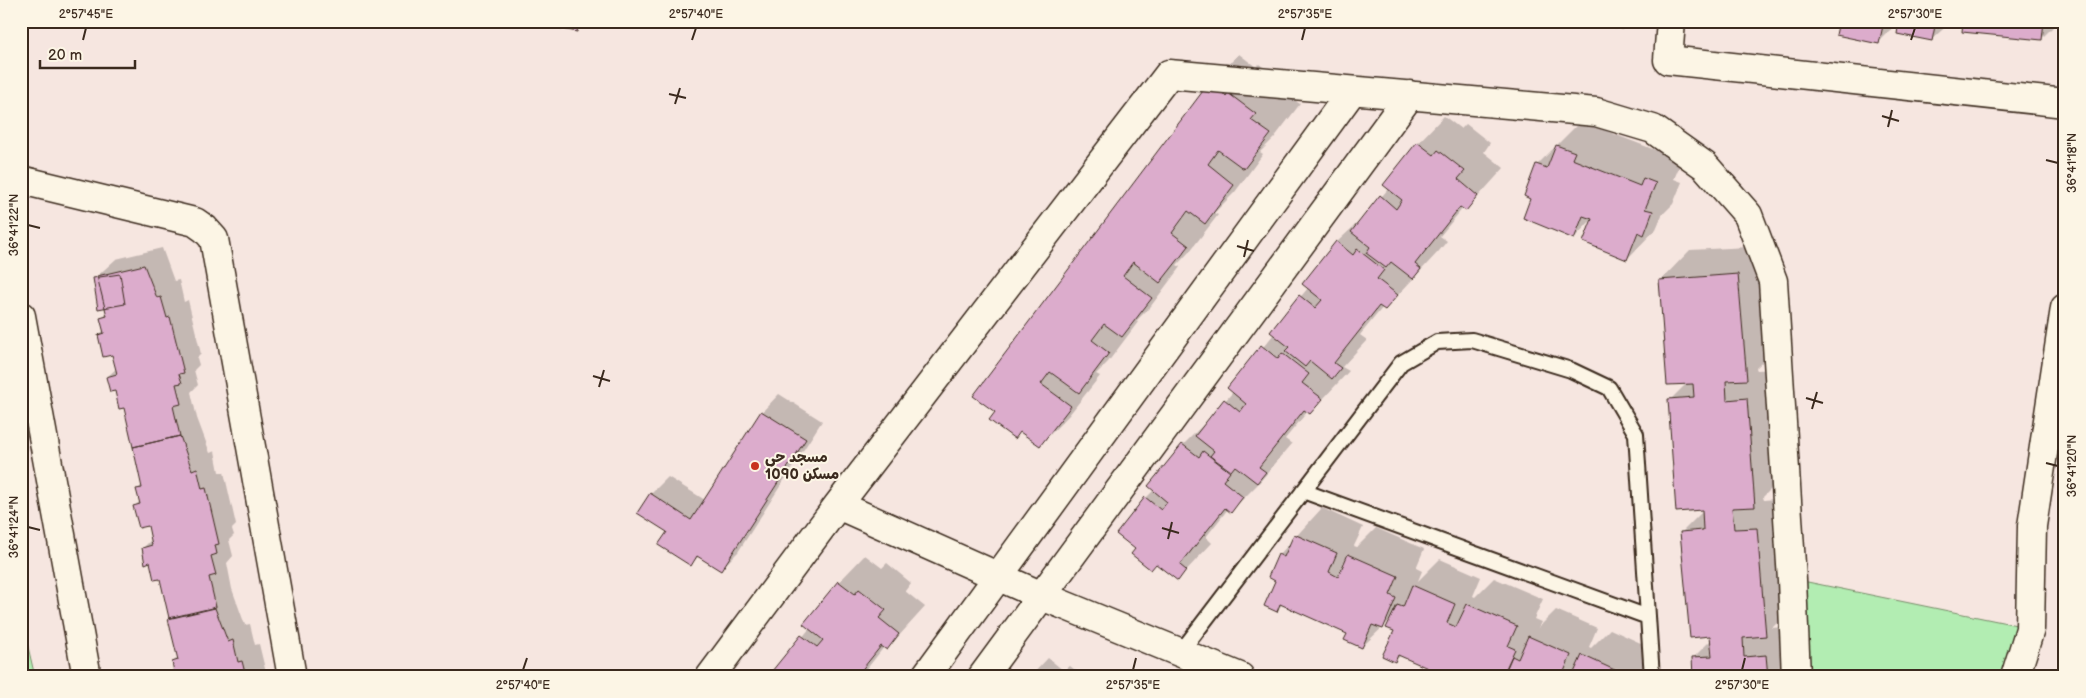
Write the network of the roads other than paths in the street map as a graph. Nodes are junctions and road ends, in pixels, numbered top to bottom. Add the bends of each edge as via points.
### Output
1 (1671, 21) edge
2 (1352, 92) junction
3 (1410, 95) junction
4 (2065, 103) edge
5 (21, 180) edge
6 (2065, 308) edge
7 (21, 316) edge
8 (1303, 492) junction
9 (838, 505) junction
10 (999, 577) junction
11 (1042, 596) junction
12 (1648, 617) junction
13 (1180, 653) junction
14 (87, 677) edge
15 (292, 677) edge
16 (710, 677) edge
17 (925, 677) edge
18 (982, 677) edge
19 (1240, 677) edge
20 (1652, 677) edge
21 (1796, 677) edge
22 (2015, 677) edge

1 - 4 street via 1668,60
2 - 3 street
2 - 9 street via 1169,74
2 - 10 street
3 - 11 street
3 - 21 street via 1596,112 1653,129 1705,166 1748,215 1772,281
5 - 15 street via 195,222 214,239
6 - 22 street via 2032,526 2030,629
7 - 14 street
8 - 12 lane
8 - 12 lane via 1401,363 1437,342 1472,340 1570,370 1609,388 1636,434
8 - 13 lane
9 - 10 street
9 - 16 street
10 - 11 street
10 - 17 street
11 - 13 street
11 - 18 street
12 - 20 lane
13 - 19 street

